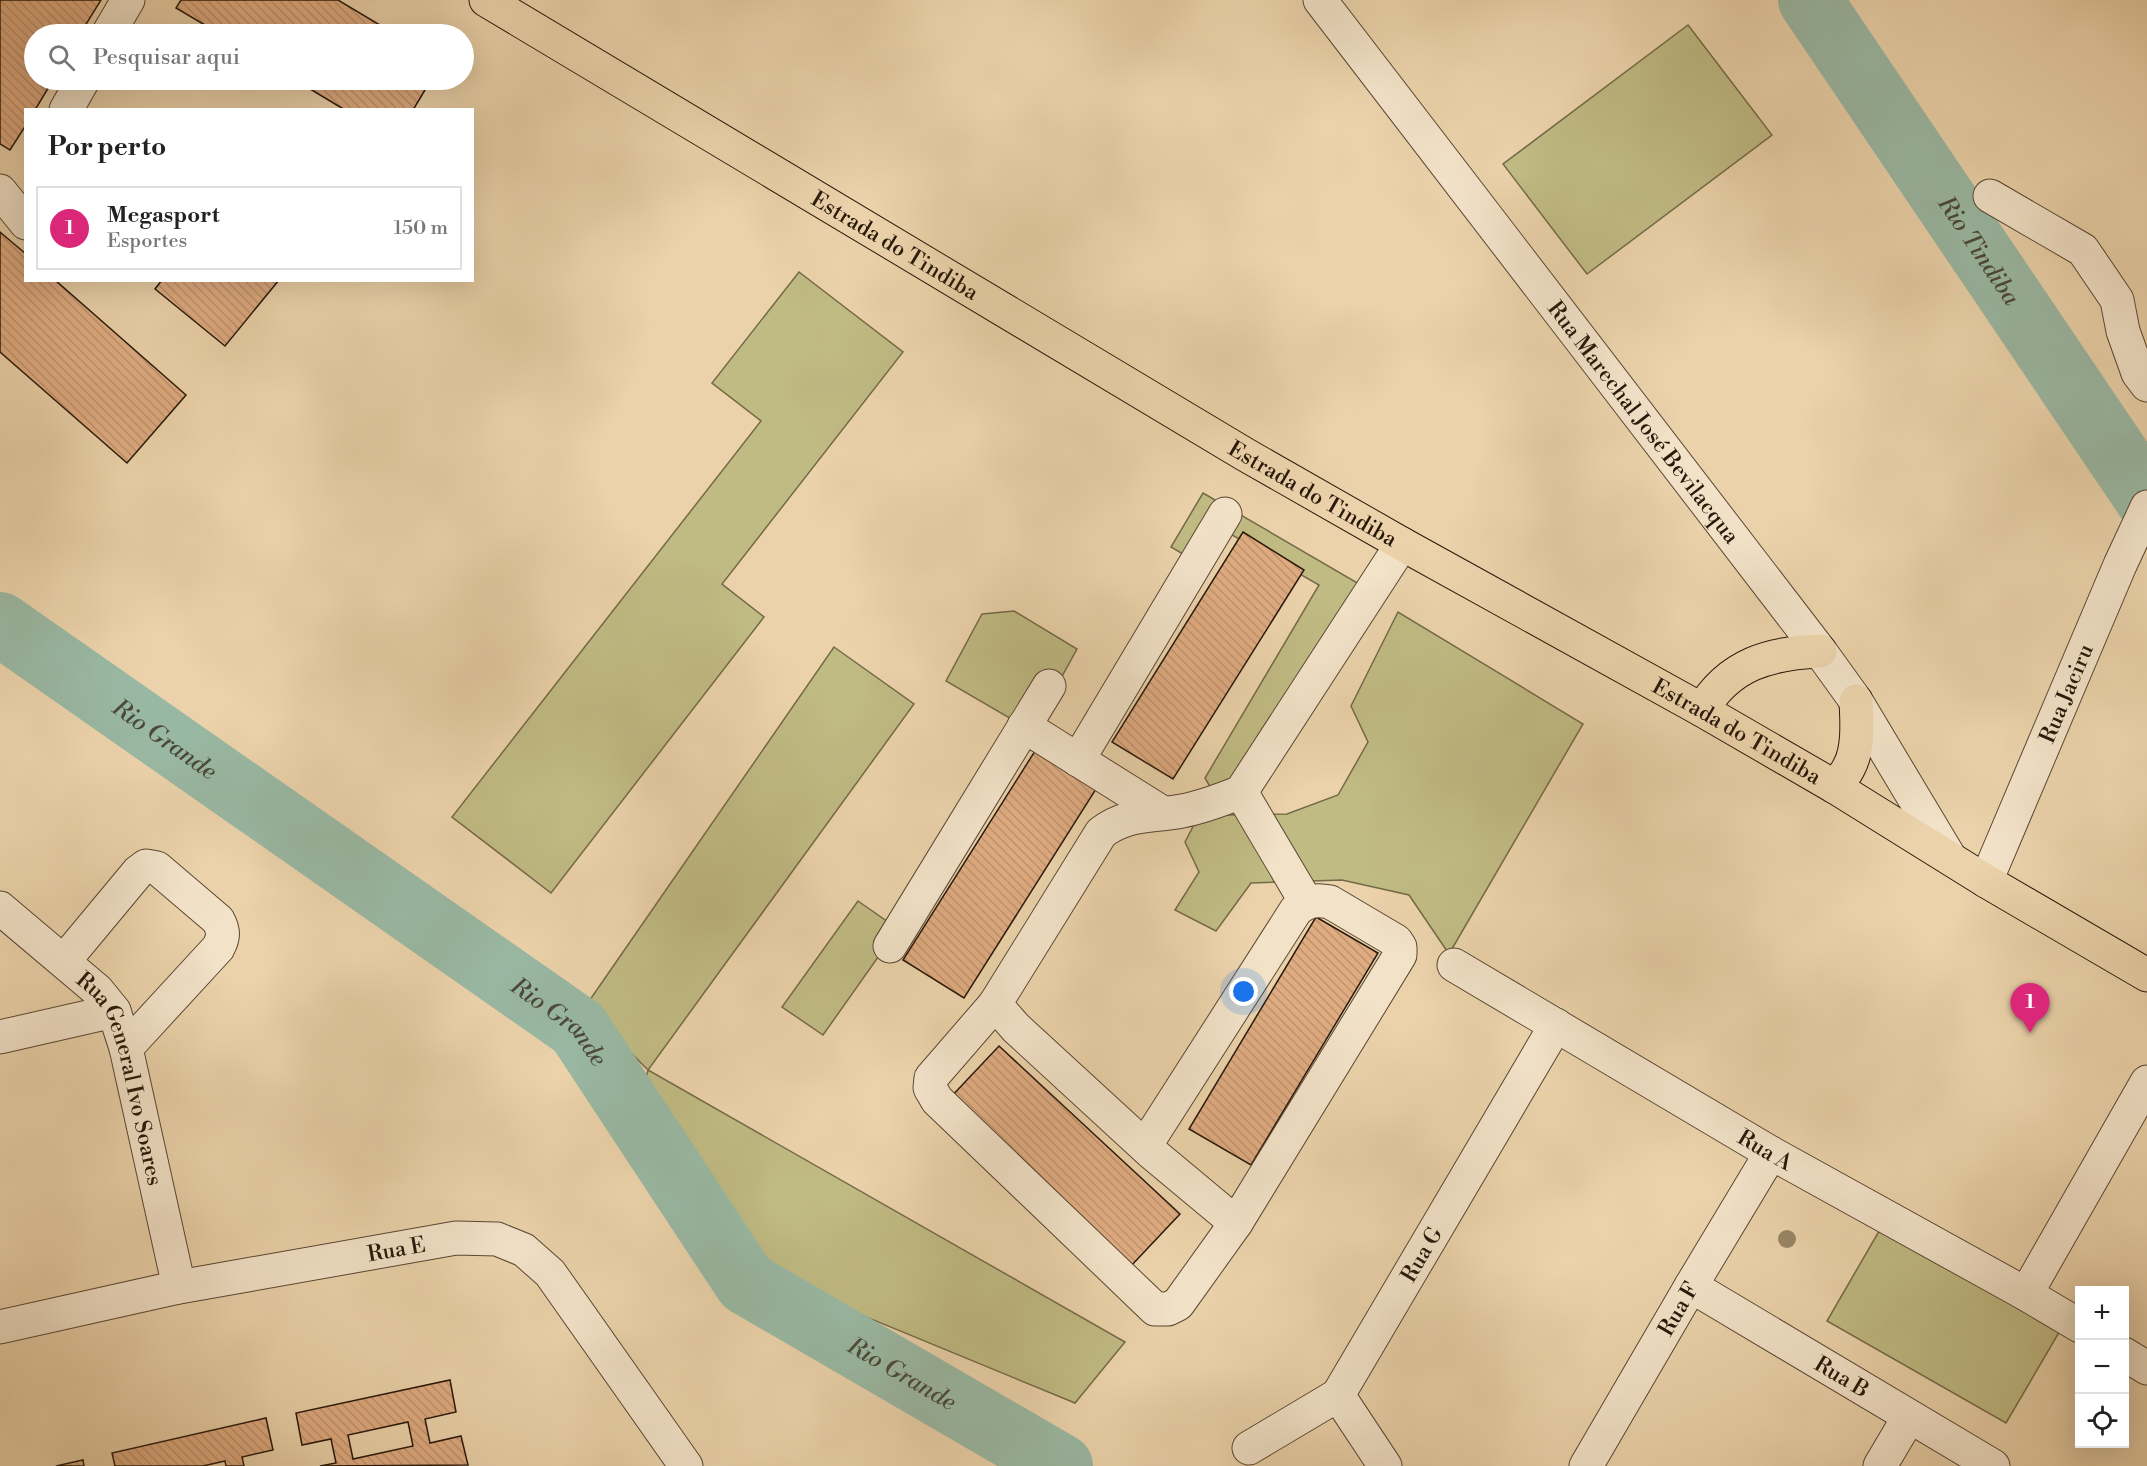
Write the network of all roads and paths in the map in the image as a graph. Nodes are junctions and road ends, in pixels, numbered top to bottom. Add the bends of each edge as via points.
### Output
1 (128, 0) edge
2 (486, 0) edge
3 (1320, 0) edge
4 (114, 24) edge
5 (77, 90) edge
6 (67, 108) edge
7 (1990, 196) dead end
8 (2147, 385) edge
9 (2147, 507) edge
10 (1226, 514) dead end
11 (1402, 544) junction
12 (1820, 651) junction
13 (1049, 686) dead end
14 (1856, 701) junction
15 (1702, 710) junction
16 (1024, 726) junction
17 (1078, 760) junction
18 (1835, 787) junction
19 (1241, 792) junction
20 (1163, 813) junction
21 (1950, 858) junction
22 (1986, 881) junction
23 (1306, 902) junction
24 (0, 908) edge
25 (890, 946) dead end
26 (64, 961) junction
27 (1454, 965) dead end
28 (2147, 975) edge
29 (995, 1004) junction
30 (114, 1011) junction
31 (1556, 1025) junction
32 (0, 1037) edge
33 (126, 1048) junction
34 (2147, 1082) edge
35 (1145, 1146) junction
36 (1771, 1153) junction
37 (1236, 1223) junction
38 (1690, 1286) junction
39 (179, 1287) junction
40 (2026, 1294) junction
41 (2075, 1324) edge
42 (0, 1327) edge
43 (2129, 1357) edge
44 (2147, 1368) edge
45 (1338, 1395) junction
46 (1909, 1417) junction
47 (1249, 1448) dead end
48 (686, 1466) edge
49 (1385, 1466) edge
50 (1586, 1466) edge
51 (1880, 1466) edge
52 (1993, 1466) edge

1 - 4 street
2 - 11 main road, Estrada do Tindiba via 1246,455
3 - 12 street, Rua Marechal José Bevilacqua
5 - 6 street
7 - 8 street via 2083,250 2117,300 2123,331 2138,373
9 - 22 street, Rua Jaciru
10 - 17 street
11 - 15 main road, Estrada do Tindiba
11 - 19 street
12 - 14 street, Rua Marechal José Bevilacqua
12 - 15 main road via 1766,658 1744,668 1712,693
13 - 16 street
14 - 18 main road via 1854,751 1850,766
14 - 21 street, Rua Marechal José Bevilacqua
15 - 18 main road, Estrada do Tindiba
16 - 17 street
16 - 25 street
17 - 20 street
18 - 21 main road, Estrada do Tindiba
19 - 20 street via 1213,803
19 - 23 street
20 - 29 street via 1135,816 1114,823 1101,833
21 - 22 main road, Estrada do Tindiba
22 - 28 main road, Estrada do Tindiba
23 - 35 street via 1296,910
23 - 37 street via 1330,902 1396,941 1400,955
24 - 26 street, Rua General Ivo Soares
26 - 30 street, Rua General Ivo Soares
26 - 33 street via 146,866 157,868 218,920 223,939 218,948
27 - 31 street, Rua A
29 - 35 street
29 - 37 street via 931,1078 930,1088 937,1100 1155,1309 1178,1304
30 - 32 street
30 - 33 street, Rua General Ivo Soares
31 - 36 street, Rua A
31 - 45 street, Rua G
33 - 39 street, Rua General Ivo Soares
34 - 40 street
35 - 37 street
36 - 38 street, Rua F
36 - 40 street, Rua A
38 - 46 street, Rua B
38 - 50 street, Rua F
39 - 42 street, Rua E
39 - 48 street, Rua E via 456,1238 497,1239 524,1250 550,1273
40 - 41 street, Rua A
43 - 44 street
45 - 47 street, Rua G
45 - 49 street
46 - 51 street
46 - 52 street, Rua B

